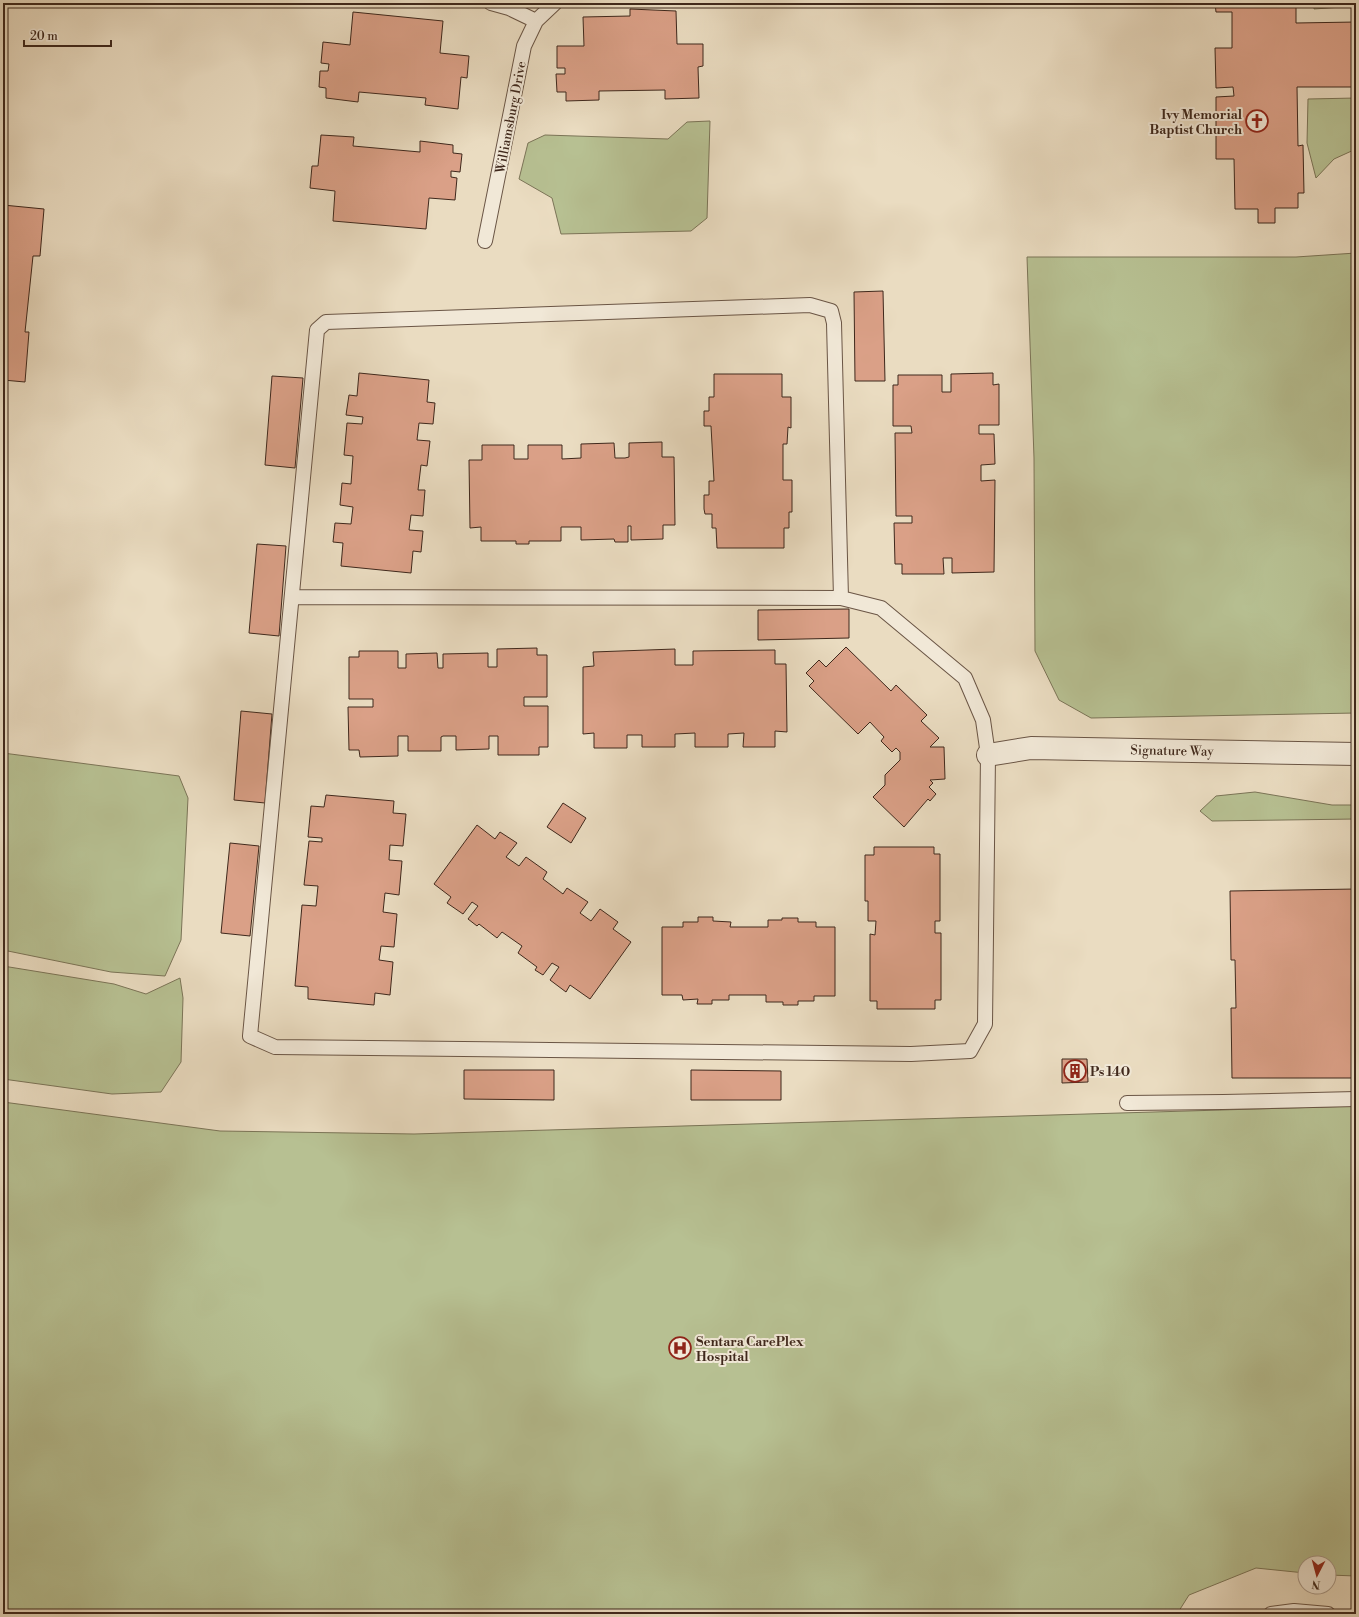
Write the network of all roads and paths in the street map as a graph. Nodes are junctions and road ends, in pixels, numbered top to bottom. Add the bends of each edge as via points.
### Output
1 (491, 3) edge
2 (555, 3) edge
3 (536, 21) junction
4 (485, 241) dead end
5 (292, 597) junction
6 (841, 598) junction
7 (1356, 754) edge
8 (988, 755) junction
9 (1356, 1099) edge
10 (1127, 1102) dead end
11 (1271, 1614) edge
12 (1328, 1614) edge

1 - 3 lane via 509,8
2 - 3 lane, Williamsburg Drive
3 - 4 lane, Williamsburg Drive via 524,46
5 - 6 lane
5 - 6 lane via 317,330 326,322 810,305 831,311 834,324
5 - 8 lane via 250,1036 275,1048 911,1054 970,1051 985,1024
6 - 8 lane via 881,608 965,678 983,720
7 - 8 street, Signature Way via 1031,748
9 - 10 lane
11 - 12 lane

